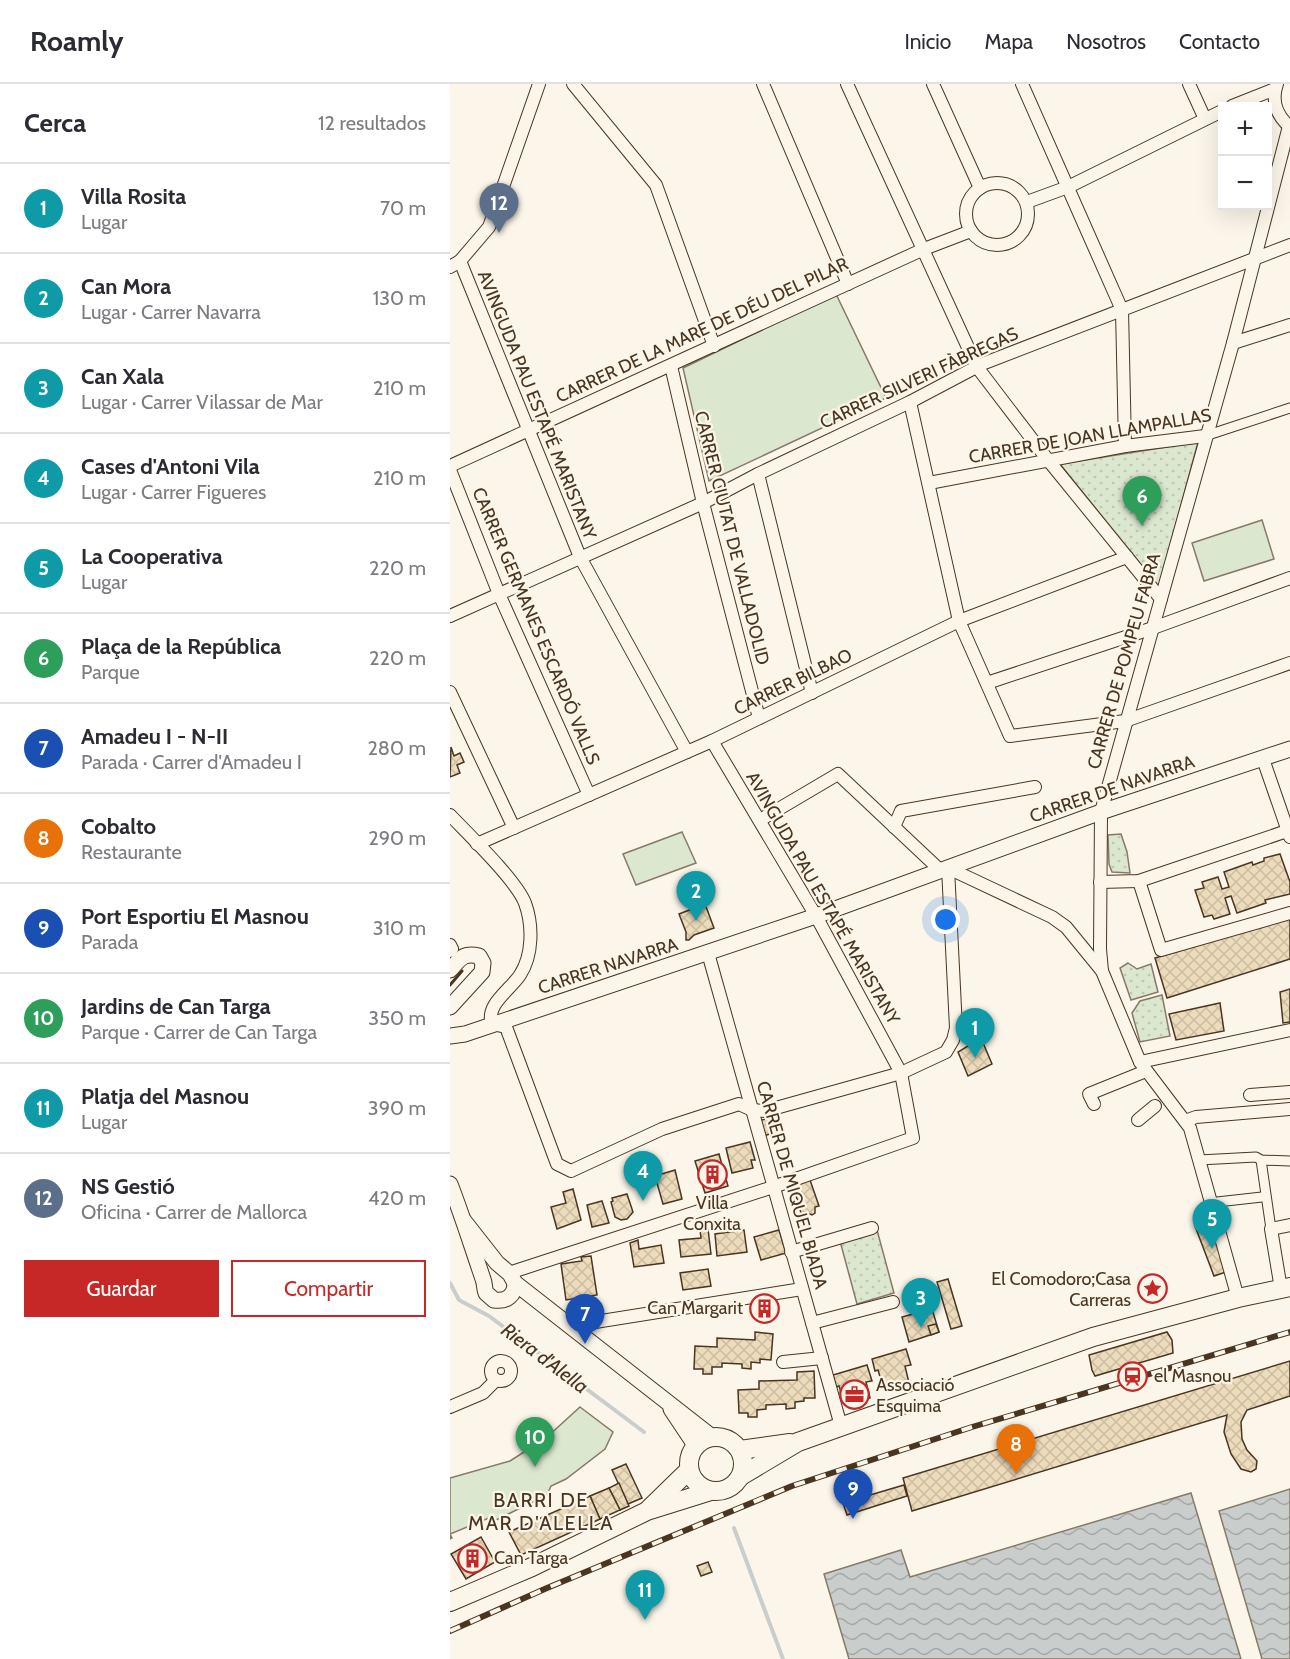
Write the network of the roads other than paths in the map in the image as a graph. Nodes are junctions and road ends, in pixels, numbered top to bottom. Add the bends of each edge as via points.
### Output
1 (539, 84) edge
2 (573, 84) edge
3 (763, 84) edge
4 (847, 84) edge
5 (933, 84) edge
6 (1022, 84) edge
7 (1189, 84) edge
8 (1276, 87) edge
9 (1241, 102) edge
10 (1218, 113) edge
11 (1205, 119) junction
12 (1289, 127) edge
13 (1068, 187) junction
14 (980, 188) junction
15 (1027, 202) junction
16 (971, 231) junction
17 (1290, 245) edge
18 (924, 249) junction
19 (1256, 258) junction
20 (455, 264) edge
21 (848, 284) junction
22 (1122, 310) junction
23 (1290, 325) edge
24 (1233, 343) junction
25 (714, 346) junction
26 (671, 366) junction
27 (977, 367) junction
28 (910, 402) junction
29 (1290, 408) edge
30 (528, 430) junction
31 (1206, 436) junction
32 (1125, 446) junction
33 (1048, 460) junction
34 (450, 468) edge
35 (758, 474) junction
36 (929, 483) junction
37 (703, 503) junction
38 (580, 557) junction
39 (1127, 557) junction
40 (1290, 578) edge
41 (499, 594) junction
42 (1161, 599) junction
43 (450, 616) edge
44 (959, 621) junction
45 (1153, 628) junction
46 (1290, 663) edge
47 (987, 683) junction
48 (450, 692) edge
49 (812, 693) junction
50 (759, 718) junction
51 (1125, 721) junction
52 (712, 741) junction
53 (1290, 749) edge
54 (687, 752) junction
55 (1263, 759) junction
56 (1035, 787) dead end
57 (589, 795) junction
58 (1101, 812) junction
59 (450, 815) edge
60 (760, 820) junction
61 (894, 827) junction
62 (514, 828) junction
63 (1289, 833) edge
64 (477, 844) junction
65 (944, 869) junction
66 (1138, 881) junction
67 (1100, 882) junction
68 (1290, 913) edge
69 (816, 916) junction
70 (450, 945) edge
71 (450, 951) edge
72 (708, 953) junction
73 (450, 970) edge
74 (1102, 971) junction
75 (450, 1007) edge
76 (501, 1024) junction
77 (1290, 1030) edge
78 (450, 1036) edge
79 (1143, 1066) junction
80 (901, 1073) junction
81 (1290, 1092) edge
82 (1250, 1095) dead end
83 (1094, 1104) dead end
84 (1155, 1106) dead end
85 (1290, 1109) edge
86 (752, 1110) junction
87 (1138, 1120) dead end
88 (1185, 1121) junction
89 (1199, 1160) junction
90 (1261, 1160) junction
91 (1290, 1161) edge
92 (450, 1184) edge
93 (773, 1187) junction
94 (1262, 1197) dead end
95 (1217, 1202) dead end
96 (464, 1221) junction
97 (1290, 1225) edge
98 (872, 1228) dead end
99 (1271, 1229) junction
100 (791, 1252) junction
101 (511, 1280) junction
102 (485, 1282) junction
103 (1285, 1288) edge
104 (802, 1289) junction
105 (1238, 1298) junction
106 (893, 1302) dead end
107 (812, 1323) junction
108 (570, 1326) junction
109 (822, 1358) junction
110 (783, 1362) dead end
111 (496, 1380) dead end
112 (668, 1404) junction
113 (450, 1407) edge
114 (841, 1426) junction
115 (712, 1437) junction
116 (798, 1442) junction
117 (694, 1445) junction
118 (740, 1450) junction
119 (688, 1471) junction
120 (741, 1476) junction
121 (711, 1491) junction
122 (647, 1512) junction
123 (450, 1602) edge

1 - 20 street via 489,227
2 - 25 street via 656,185
3 - 21 street
4 - 18 street
5 - 14 street
6 - 13 street
7 - 11 street
8 - 9 street
8 - 12 street via 1276,108
10 - 11 street
11 - 13 street
12 - 19 street, CARRER DE POMPEU FABRA
13 - 15 street
13 - 22 street
14 - 15 street via 990,183 1012,186
14 - 16 street via 966,212
15 - 16 street via 1026,228 1010,243 984,243
16 - 18 street, CARRER DE LA MARE DE DÉU DEL PILAR
17 - 19 street, CARRER SILVERI FÀBREGAS
18 - 21 street, CARRER DE LA MARE DE DÉU DEL PILAR
18 - 27 street
19 - 22 street, CARRER SILVERI FÀBREGAS
19 - 24 street, CARRER DE POMPEU FABRA
20 - 30 street, AVINGUDA PAU ESTAPÉ MARISTANY
21 - 25 street, CARRER DE LA MARE DE DÉU DEL PILAR
22 - 27 street, CARRER SILVERI FÀBREGAS
22 - 32 street
23 - 24 street
24 - 31 street, CARRER DE POMPEU FABRA
25 - 26 street, CARRER DE LA MARE DE DÉU DEL PILAR
26 - 30 street, CARRER DE LA MARE DE DÉU DEL PILAR
26 - 37 street, CARRER CIUTAT DE VALLADOLID
27 - 28 street, CARRER SILVERI FÀBREGAS
27 - 33 street
28 - 35 street, CARRER SILVERI FÀBREGAS
28 - 36 street
29 - 31 street, CARRER DE JOAN LLAMPALLAS
30 - 34 street, CARRER DE LA MARE DE DÉU DEL PILAR
30 - 38 street, AVINGUDA PAU ESTAPÉ MARISTANY
31 - 32 street, CARRER DE JOAN LLAMPALLAS
31 - 42 street, CARRER DE POMPEU FABRA
32 - 33 street, CARRER DE JOAN LLAMPALLAS
33 - 36 street, CARRER DE JOAN LLAMPALLAS
33 - 39 street
34 - 41 street, CARRER GERMANES ESCARDÓ VALLS
35 - 37 street, CARRER SILVERI FÀBREGAS
35 - 49 street
36 - 44 street
37 - 38 street, CARRER SILVERI FÀBREGAS
37 - 50 street, CARRER CIUTAT DE VALLADOLID
38 - 41 street, CARRER SILVERI FÀBREGAS
38 - 54 street, AVINGUDA PAU ESTAPÉ MARISTANY
39 - 42 street
39 - 44 street, CARRER BILBAO
40 - 45 street
41 - 43 street, CARRER SILVERI FÀBREGAS
41 - 57 street, CARRER GERMANES ESCARDÓ VALLS
42 - 45 street, CARRER DE POMPEU FABRA
44 - 47 street
44 - 49 street, CARRER BILBAO
45 - 47 street
45 - 51 street, CARRER DE POMPEU FABRA
46 - 51 street
47 - 51 street via 1010,736
48 - 62 street
49 - 50 street, CARRER BILBAO
50 - 52 street, CARRER BILBAO
51 - 58 street, CARRER DE POMPEU FABRA
52 - 54 street, CARRER BILBAO
52 - 60 street, AVINGUDA PAU ESTAPÉ MARISTANY
53 - 55 street, CARRER DE NAVARRA
54 - 57 street, CARRER BILBAO
55 - 58 street, CARRER DE NAVARRA
55 - 63 street
56 - 61 street via 901,811
57 - 62 street, CARRER BILBAO
58 - 65 street, CARRER DE NAVARRA
58 - 67 street, CARRER DE POMPEU FABRA
59 - 64 street
60 - 61 street via 837,774
60 - 69 street, AVINGUDA PAU ESTAPÉ MARISTANY
61 - 65 street
62 - 64 street, CARRER BILBAO
63 - 66 street
64 - 76 street via 525,902 530,927 530,951 521,974 489,1016
65 - 69 street, CARRER NAVARRA
65 - 74 street via 1052,917 1066,927
65 - 80 street via 956,1028 946,1052
66 - 67 street
66 - 68 street via 1161,950
67 - 74 street, CARRER DE POMPEU FABRA
69 - 72 street, CARRER NAVARRA
69 - 80 street, AVINGUDA PAU ESTAPÉ MARISTANY
70 - 71 street
72 - 76 street, CARRER NAVARRA
72 - 86 street, CARRER DE MIQUEL BIADA
73 - 75 street via 470,954 479,956 483,963 482,972
74 - 79 street
76 - 78 street, CARRER NAVARRA
76 - 86 street via 557,1164 571,1171 662,1129 739,1104
77 - 79 street
79 - 83 street via 1089,1094
79 - 88 street
80 - 86 street via 765,1111
80 - 93 street, AVINGUDA PAU ESTAPÉ MARISTANY via 913,1138
81 - 82 street
84 - 87 street
85 - 88 street
86 - 93 street, CARRER DE MIQUEL BIADA
88 - 89 street
89 - 90 street via 1256,1156
89 - 105 street
90 - 91 street
90 - 99 street
92 - 96 street
93 - 100 street, CARRER DE MIQUEL BIADA
93 - 101 street via 515,1271
94 - 95 street
96 - 101 street
96 - 102 street
97 - 99 street
98 - 100 street
99 - 103 street
100 - 104 street, CARRER DE MIQUEL BIADA
101 - 102 street via 501,1270 491,1273
101 - 102 street via 506,1300 494,1300 486,1293
101 - 108 street
103 - 105 main road
104 - 107 street, CARRER DE MIQUEL BIADA
104 - 108 street
105 - 114 main road via 1093,1338
106 - 107 street
107 - 109 street, CARRER DE MIQUEL BIADA
108 - 112 street
109 - 110 street
109 - 114 street, CARRER DE MIQUEL BIADA
111 - 113 street via 483,1393
112 - 115 street
112 - 117 street
114 - 116 main road
115 - 117 main road
115 - 118 main road via 733,1441
116 - 118 main road
116 - 120 main road
117 - 119 main road
118 - 120 main road via 744,1467
119 - 121 main road via 698,1484
119 - 122 main road
120 - 121 main road via 729,1488
121 - 122 main road
122 - 123 main road

